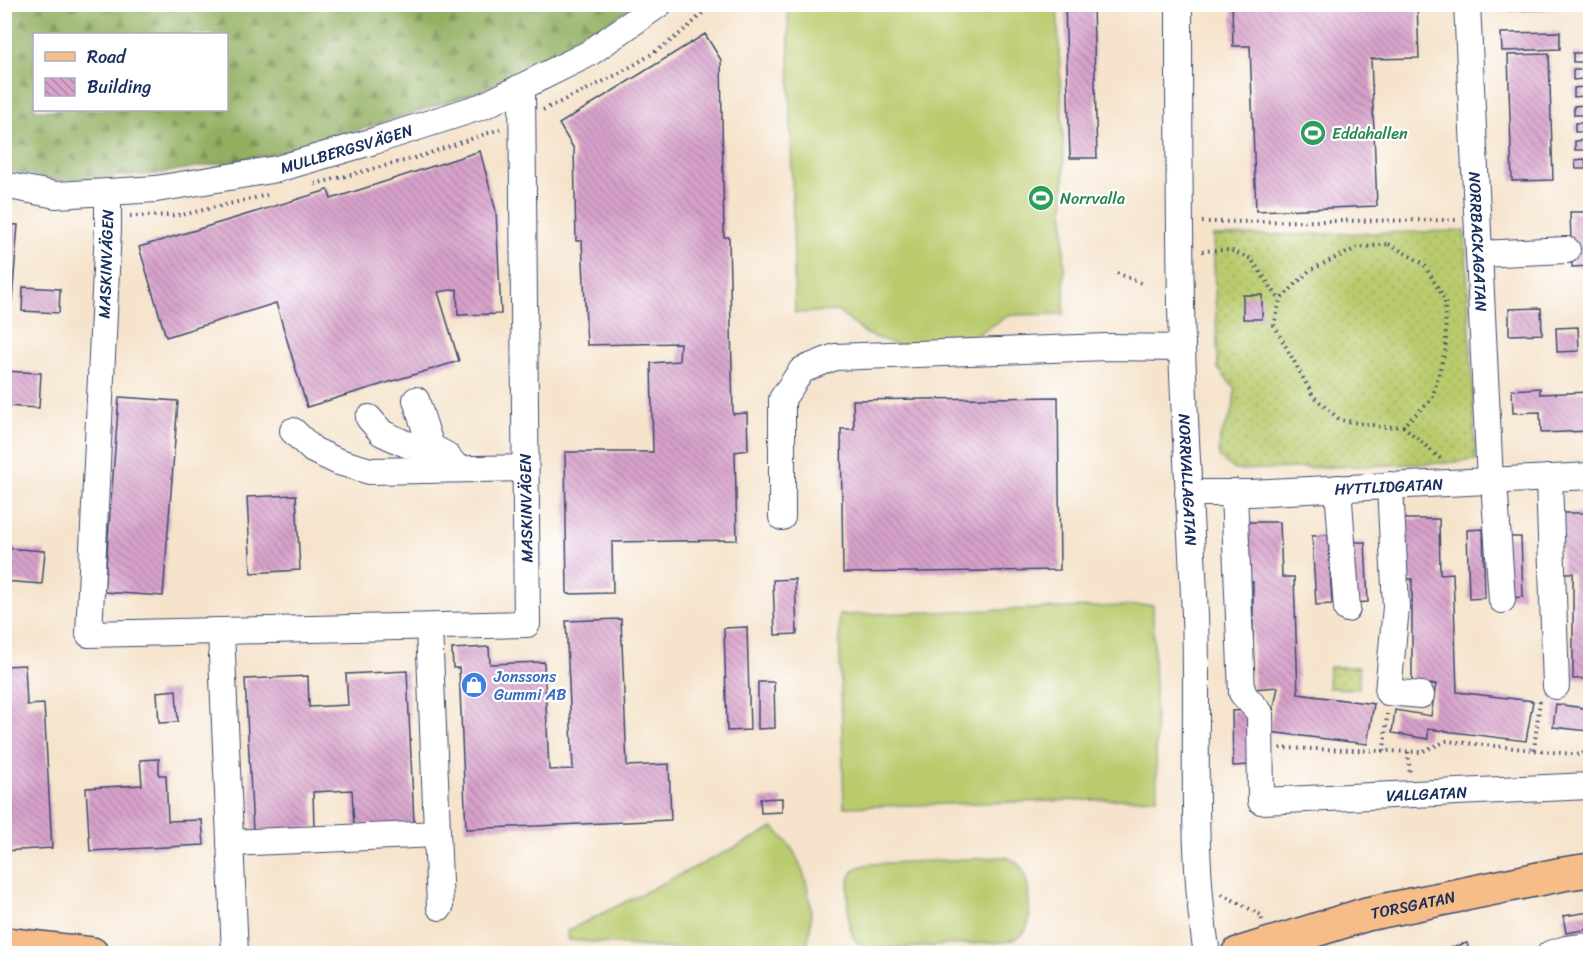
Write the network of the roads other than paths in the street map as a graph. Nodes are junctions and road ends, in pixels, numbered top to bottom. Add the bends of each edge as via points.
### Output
1 (659, 4) edge
2 (1179, 4) edge
3 (1467, 4) edge
4 (522, 87) junction
5 (4, 185) edge
6 (108, 192) junction
7 (1566, 250) dead end
8 (1479, 254) junction
9 (1182, 348) junction
10 (416, 400) dead end
11 (369, 418) dead end
12 (293, 431) dead end
13 (431, 447) junction
14 (525, 468) junction
15 (458, 469) junction
16 (1590, 476) edge
17 (1549, 478) junction
18 (1483, 481) junction
19 (1390, 485) junction
20 (1338, 488) junction
21 (1234, 492) junction
22 (1188, 493) junction
23 (782, 516) dead end
24 (1502, 600) dead end
25 (1347, 609) dead end
26 (429, 627) junction
27 (221, 632) junction
28 (1556, 686) road end
29 (1421, 695) dead end
30 (1590, 786) edge
31 (437, 834) junction
32 (230, 843) junction
33 (1590, 870) edge
34 (440, 907) dead end
35 (4, 944) edge
36 (1590, 946) edge
37 (92, 954) edge
38 (235, 954) edge
39 (1207, 954) edge
40 (1238, 954) edge
41 (1550, 954) edge

1 - 4 street, MULLBERGSVÄGEN via 588,54
2 - 9 street, NORRVALLAGATAN
3 - 8 street, NORRBACKAGATAN
4 - 6 street, MULLBERGSVÄGEN via 483,106 278,169 156,189
4 - 14 street, MASKINVÄGEN
5 - 6 street, MULLBERGSVÄGEN via 56,195
6 - 27 street, MASKINVÄGEN via 89,634
7 - 8 street
8 - 18 street, NORRBACKAGATAN
9 - 22 street, NORRVALLAGATAN
9 - 23 street via 835,357 802,369 782,399
10 - 13 street
11 - 13 street via 381,433 406,444
12 - 15 street via 313,450 370,471
13 - 15 street via 446,455
14 - 15 street
14 - 26 street, MASKINVÄGEN via 527,624
16 - 17 street, HYTTLIDGATAN
17 - 18 street, HYTTLIDGATAN
17 - 28 street
18 - 19 street, HYTTLIDGATAN
18 - 24 street, NORRBACKAGATAN
19 - 20 street, HYTTLIDGATAN
19 - 29 street via 1396,607 1389,692
20 - 21 street, HYTTLIDGATAN
20 - 25 street
21 - 22 street, HYTTLIDGATAN
21 - 30 street, VALLGATAN via 1242,693 1260,713 1261,801
22 - 39 street, NORRVALLAGATAN via 1195,617 1200,912
26 - 27 street, MASKINVÄGEN
26 - 31 street
27 - 32 street
31 - 32 street
31 - 34 street
32 - 38 street
33 - 40 main road, TORSGATAN via 1367,914
35 - 37 main road
36 - 41 street

